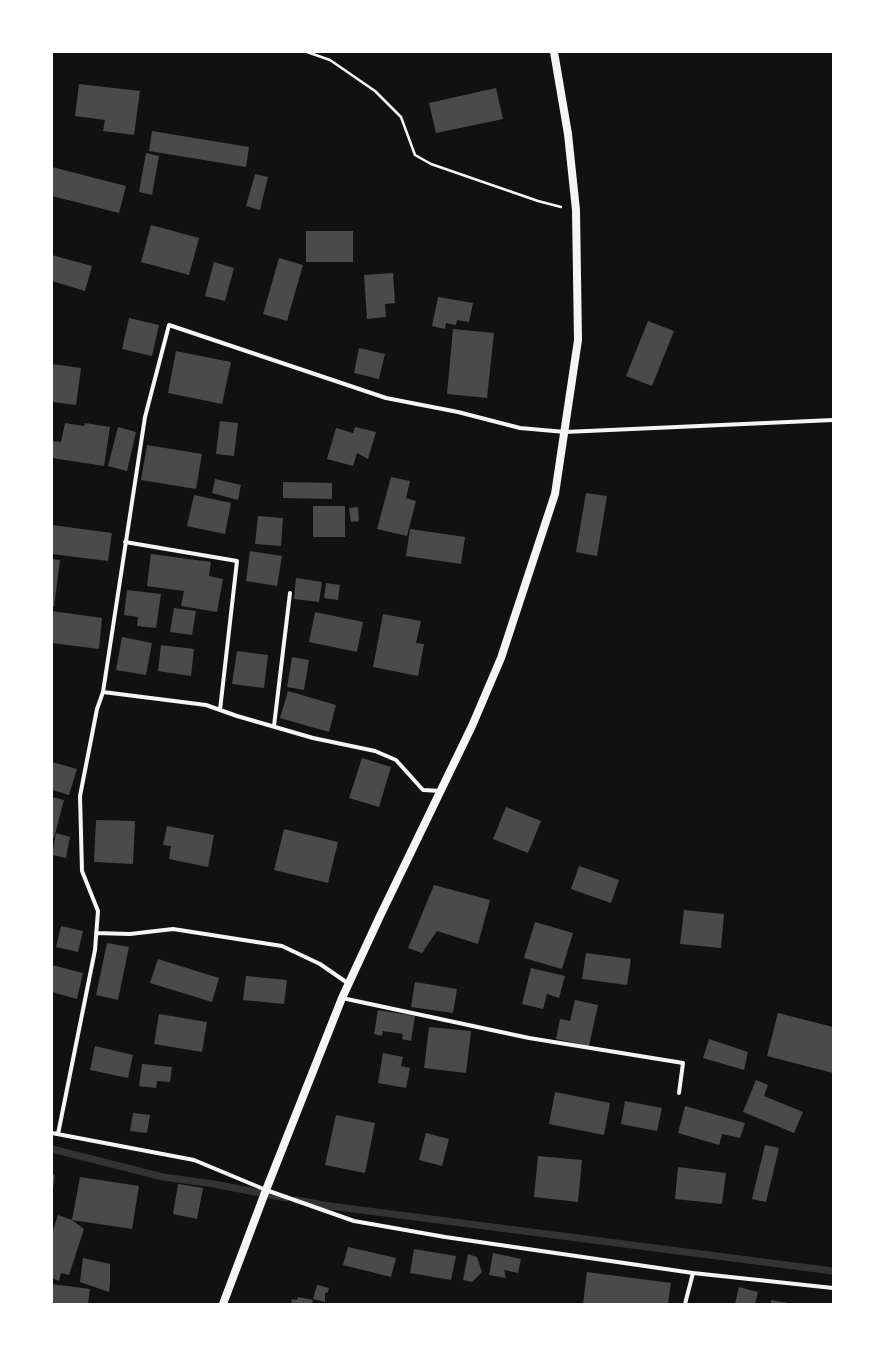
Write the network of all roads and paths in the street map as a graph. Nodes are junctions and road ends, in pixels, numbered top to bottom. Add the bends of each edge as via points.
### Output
1 (307, 52) edge
2 (554, 52) edge
3 (576, 210) junction
4 (833, 420) edge
5 (565, 432) junction
6 (125, 542) junction
7 (290, 593) dead end
8 (103, 692) junction
9 (220, 710) junction
10 (274, 726) junction
11 (441, 791) junction
12 (96, 933) junction
13 (349, 984) junction
14 (342, 998) junction
15 (679, 1093) dead end
16 (52, 1133) edge
17 (58, 1134) junction
18 (266, 1190) junction
19 (693, 1273) junction
20 (833, 1288) edge
21 (223, 1304) edge
22 (686, 1304) edge

1 - 3 path via 330,60 375,91 401,117 414,155 431,164 538,201
2 - 3 main road via 568,134
3 - 5 main road via 578,340
4 - 5 street
5 - 6 street via 520,428 458,412 386,398 169,325 145,417
5 - 11 main road via 556,494 501,658
6 - 8 street
6 - 9 street via 236,561
7 - 10 street
8 - 9 street via 206,705
8 - 12 street via 97,709 80,796 82,871 98,912
9 - 10 street
10 - 11 street via 313,738 375,751 396,760 423,790
11 - 13 main road
12 - 13 street via 130,934 173,929 282,946 320,964
12 - 17 street via 95,950
13 - 14 main road
14 - 15 street via 529,1038 684,1063
14 - 18 main road
16 - 17 street
17 - 18 street via 194,1160
18 - 19 street via 354,1220 444,1237
18 - 21 main road
19 - 20 street
19 - 22 street

